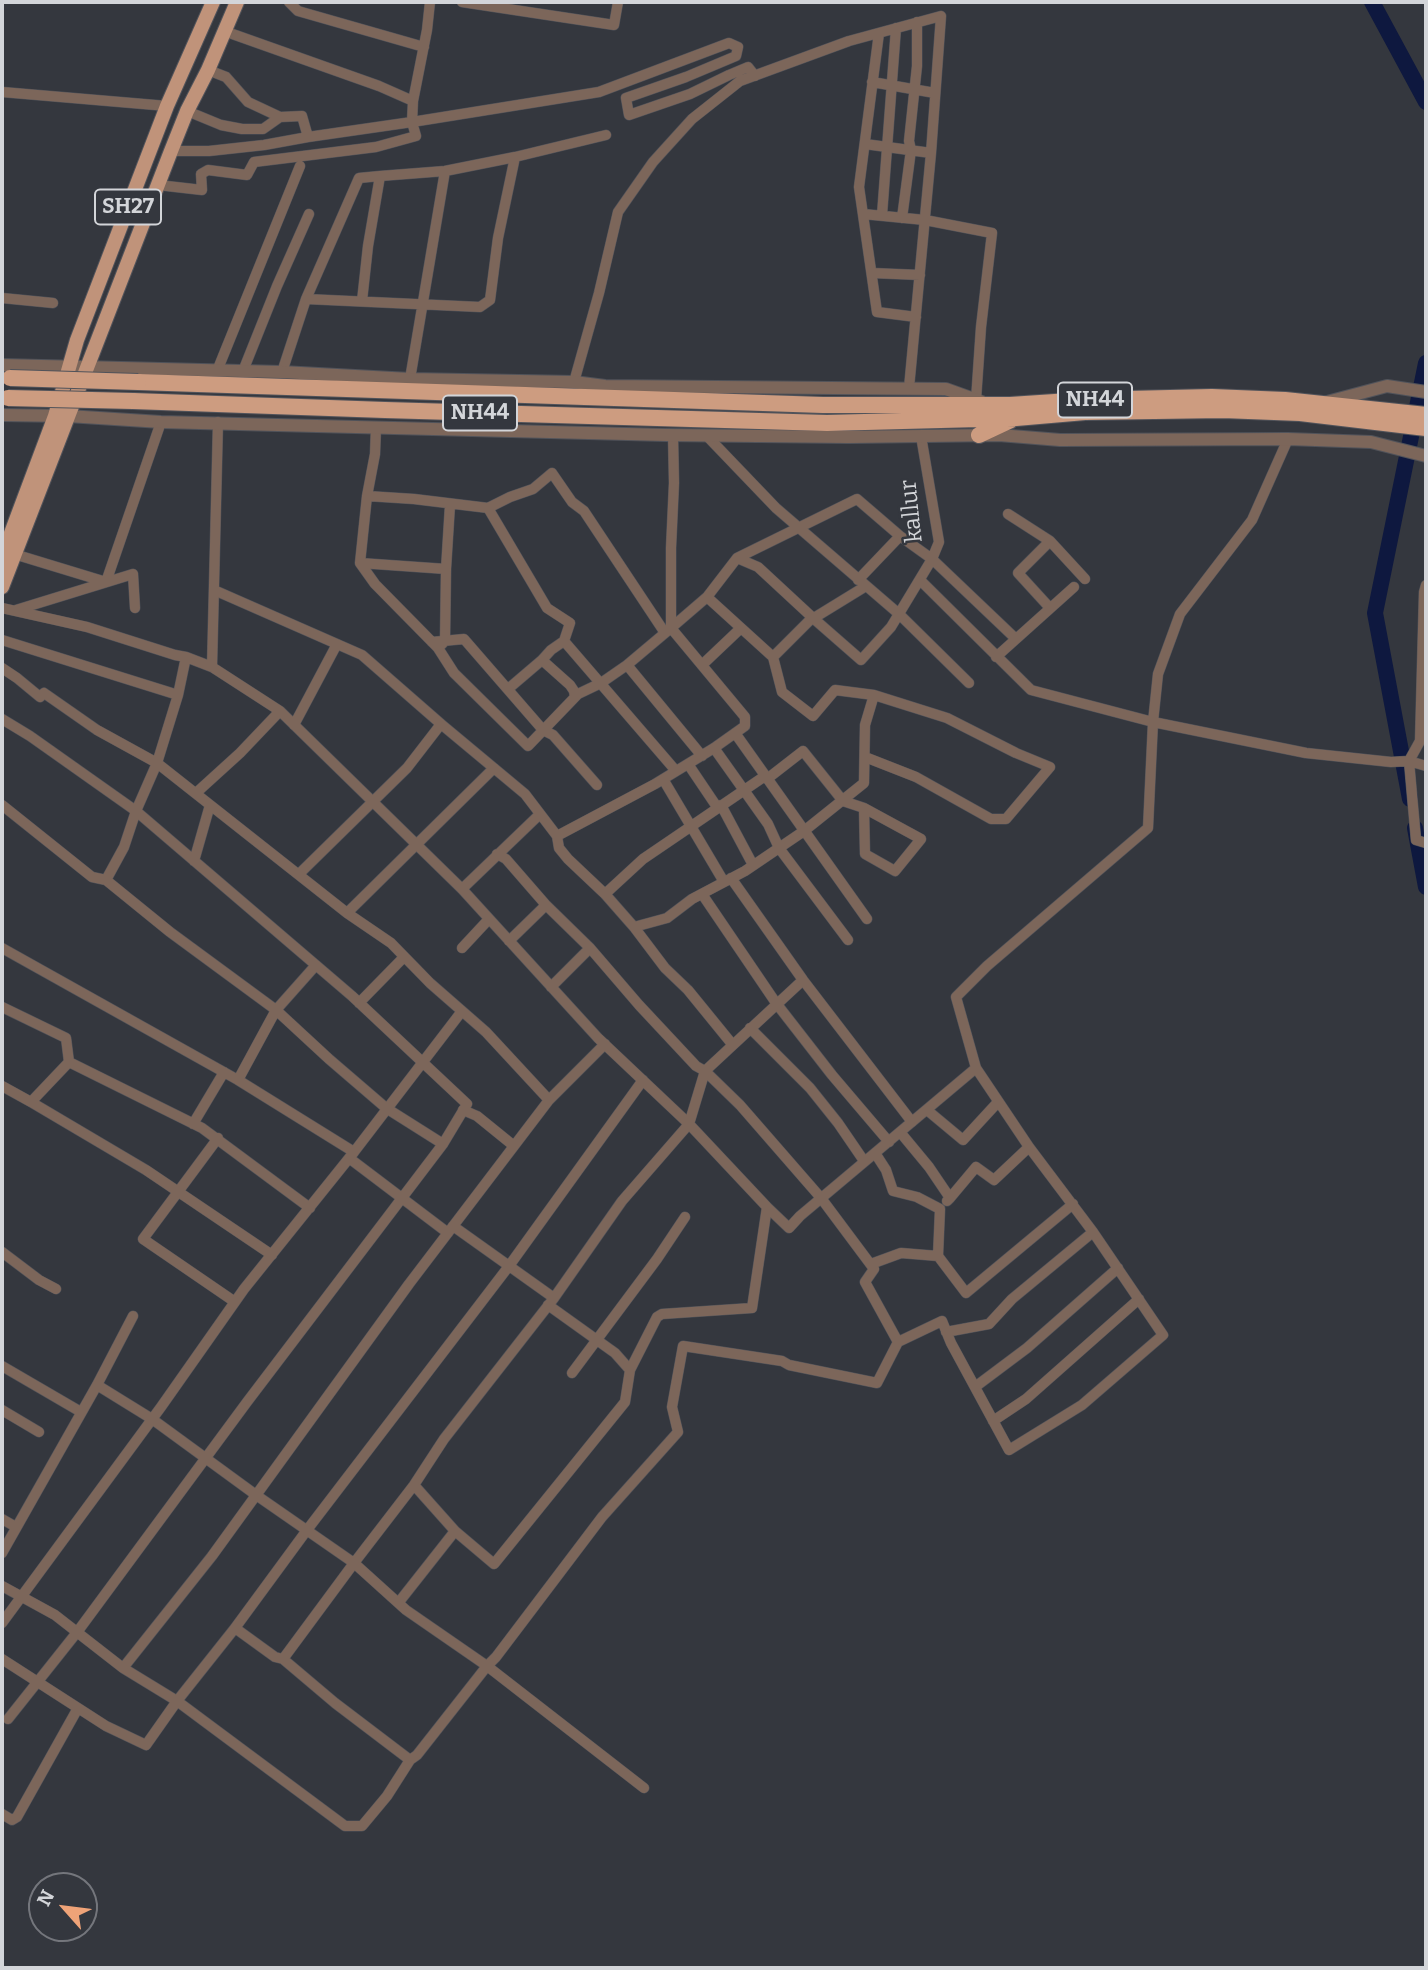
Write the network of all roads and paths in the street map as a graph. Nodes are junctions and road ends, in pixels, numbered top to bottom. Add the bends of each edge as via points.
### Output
1 (213, 2) edge
2 (237, 2) edge
3 (289, 2) edge
4 (430, 2) edge
5 (462, 2) edge
6 (618, 2) edge
7 (917, 22) junction
8 (896, 28) junction
9 (224, 31) junction
10 (878, 33) junction
11 (424, 47) junction
12 (208, 70) junction
13 (755, 76) junction
14 (872, 82) junction
15 (891, 85) junction
16 (914, 89) junction
17 (2, 92) edge
18 (935, 93) junction
19 (413, 101) junction
20 (167, 106) junction
21 (187, 111) junction
22 (280, 117) junction
23 (412, 122) junction
24 (606, 135) dead end
25 (308, 137) junction
26 (865, 144) junction
27 (887, 147) junction
28 (911, 150) junction
29 (171, 151) junction
30 (931, 153) junction
31 (515, 158) junction
32 (300, 166) dead end
33 (444, 171) junction
34 (380, 176) junction
35 (158, 185) junction
36 (309, 214) dead end
37 (863, 214) junction
38 (882, 215) junction
39 (902, 218) junction
40 (925, 220) junction
41 (872, 273) junction
42 (920, 275) junction
43 (2, 298) edge
44 (306, 299) junction
45 (362, 301) junction
46 (53, 303) dead end
47 (422, 305) junction
48 (916, 317) junction
49 (69, 367) junction
50 (86, 368) junction
51 (217, 371) junction
52 (243, 371) junction
53 (282, 372) junction
54 (5, 373) edge
55 (410, 379) junction
56 (574, 382) junction
57 (909, 388) junction
58 (1426, 392) edge
59 (5, 398) edge
60 (982, 402) junction
61 (1320, 404) junction
62 (2, 415) edge
63 (1367, 415) junction
64 (1426, 415) edge
65 (62, 416) junction
66 (1016, 418) junction
67 (161, 422) junction
68 (218, 422) junction
69 (376, 427) junction
70 (1426, 428) edge
71 (673, 435) junction
72 (706, 435) junction
73 (979, 435) junction
74 (921, 436) junction
75 (1288, 439) junction
76 (1426, 456) edge
77 (367, 496) junction
78 (450, 505) junction
79 (488, 508) junction
80 (1008, 514) dead end
81 (798, 527) junction
82 (900, 536) junction
83 (1049, 541) junction
84 (8, 556) edge
85 (737, 558) junction
86 (932, 559) junction
87 (360, 563) junction
88 (446, 569) junction
89 (1085, 579) dead end
90 (920, 580) junction
91 (106, 582) junction
92 (862, 583) junction
93 (2, 587) edge
94 (1074, 587) dead end
95 (214, 590) junction
96 (1425, 590) edge
97 (707, 597) junction
98 (2, 608) edge
99 (135, 608) dead end
100 (1051, 608) junction
101 (14, 610) junction
102 (899, 614) junction
103 (813, 618) junction
104 (741, 628) junction
105 (668, 631) junction
106 (1016, 639) junction
107 (2, 640) edge
108 (564, 641) junction
109 (438, 643) junction
110 (337, 644) junction
111 (186, 657) junction
112 (773, 657) junction
113 (996, 657) junction
114 (542, 660) junction
115 (627, 665) junction
116 (702, 665) junction
117 (212, 667) junction
118 (2, 668) edge
119 (1424, 679) edge
120 (601, 683) junction
121 (969, 683) dead end
122 (508, 689) junction
123 (178, 695) junction
124 (874, 695) junction
125 (575, 697) junction
126 (280, 711) junction
127 (2, 719) edge
128 (1153, 722) junction
129 (442, 724) junction
130 (294, 725) junction
131 (543, 730) junction
132 (735, 733) junction
133 (714, 748) junction
134 (702, 755) junction
135 (865, 757) junction
136 (1409, 761) junction
137 (157, 763) junction
138 (688, 764) junction
139 (1426, 766) edge
140 (494, 768) junction
141 (676, 771) junction
142 (766, 777) junction
143 (663, 779) junction
144 (597, 785) dead end
145 (743, 790) junction
146 (195, 793) junction
147 (843, 800) junction
148 (373, 802) junction
149 (2, 804) edge
150 (210, 804) junction
151 (719, 806) junction
152 (864, 808) junction
153 (136, 811) junction
154 (540, 814) junction
155 (691, 825) junction
156 (804, 831) junction
157 (557, 836) junction
158 (1426, 843) edge
159 (416, 844) junction
160 (779, 848) junction
161 (497, 854) junction
162 (194, 861) junction
163 (753, 865) junction
164 (299, 874) junction
165 (106, 880) junction
166 (728, 880) junction
167 (462, 889) junction
168 (605, 894) junction
169 (702, 894) junction
170 (546, 905) junction
171 (347, 913) junction
172 (489, 919) junction
173 (867, 919) dead end
174 (634, 927) junction
175 (848, 940) dead end
176 (509, 941) junction
177 (2, 948) edge
178 (462, 948) dead end
179 (590, 948) junction
180 (404, 957) junction
181 (316, 965) junction
182 (803, 980) junction
183 (551, 987) junction
184 (359, 1003) junction
185 (776, 1003) junction
186 (2, 1007) edge
187 (276, 1010) junction
188 (462, 1011) junction
189 (750, 1028) junction
190 (605, 1044) junction
191 (732, 1044) junction
192 (69, 1062) junction
193 (422, 1062) junction
194 (976, 1068) junction
195 (705, 1071) junction
196 (224, 1072) junction
197 (238, 1080) junction
198 (643, 1080) junction
199 (2, 1086) edge
200 (549, 1100) junction
201 (31, 1102) junction
202 (998, 1102) junction
203 (386, 1108) junction
204 (463, 1110) junction
205 (928, 1110) junction
206 (912, 1122) junction
207 (193, 1124) junction
208 (689, 1124) junction
209 (901, 1132) junction
210 (218, 1138) junction
211 (889, 1142) junction
212 (443, 1144) junction
213 (514, 1146) junction
214 (1029, 1147) junction
215 (875, 1153) junction
216 (352, 1155) junction
217 (864, 1161) junction
218 (179, 1192) junction
219 (402, 1198) junction
220 (821, 1198) junction
221 (950, 1198) junction
222 (1073, 1204) junction
223 (767, 1207) junction
224 (310, 1208) junction
225 (940, 1209) junction
226 (685, 1217) dead end
227 (450, 1230) junction
228 (1093, 1232) junction
229 (2, 1252) edge
230 (272, 1255) junction
231 (938, 1256) junction
232 (871, 1264) junction
233 (509, 1266) junction
234 (1118, 1268) junction
235 (56, 1289) dead end
236 (1139, 1299) junction
237 (551, 1301) junction
238 (235, 1302) junction
239 (133, 1316) dead end
240 (946, 1332) junction
241 (597, 1340) junction
242 (898, 1342) junction
243 (2, 1366) edge
244 (630, 1370) junction
245 (572, 1373) dead end
246 (97, 1385) junction
247 (975, 1387) junction
248 (2, 1410) edge
249 (81, 1412) junction
250 (152, 1419) junction
251 (993, 1421) junction
252 (39, 1432) dead end
253 (206, 1458) junction
254 (414, 1485) junction
255 (256, 1495) junction
256 (2, 1519) edge
257 (16, 1527) junction
258 (307, 1530) junction
259 (454, 1531) junction
260 (2, 1553) edge
261 (354, 1563) junction
262 (2, 1586) edge
263 (21, 1597) junction
264 (399, 1602) junction
265 (2, 1623) edge
266 (235, 1628) junction
267 (78, 1632) junction
268 (2, 1659) edge
269 (283, 1659) junction
270 (486, 1666) junction
271 (122, 1668) junction
272 (37, 1682) junction
273 (177, 1701) junction
274 (78, 1708) junction
275 (8, 1719) dead end
276 (410, 1760) junction
277 (644, 1788) dead end
278 (2, 1814) edge

1 - 20 main road, SH27
2 - 9 main road, SH27
3 - 11 street via 298,11
4 - 11 street
5 - 6 street via 614,25
7 - 8 street
7 - 16 street
7 - 18 street via 941,16
8 - 10 street
8 - 15 street
9 - 12 main road, SH27
9 - 19 street
10 - 13 street
10 - 14 street
11 - 19 street
12 - 21 main road, SH27
12 - 22 street via 226,77 248,102
13 - 23 street via 748,67 629,115 626,98 737,55 738,47 729,43 599,92
13 - 56 street via 740,81 692,119 653,162 618,212
14 - 15 street
14 - 26 street
15 - 16 street
15 - 27 street
16 - 18 street
16 - 28 street
17 - 20 street
18 - 30 street
19 - 23 street
20 - 49 main road, SH27
21 - 22 street via 242,129 263,129
21 - 29 main road, SH27
22 - 25 street via 302,116
23 - 25 street
23 - 35 street via 416,136 376,147 254,162 247,175 208,170 201,174 202,190
24 - 31 street
25 - 29 street via 209,152
26 - 27 street
26 - 37 street via 859,187
27 - 28 street
27 - 38 street
28 - 30 street
28 - 39 street
29 - 35 main road, SH27
30 - 40 street
31 - 33 street
31 - 47 street via 490,300 480,307
32 - 51 street
33 - 34 street
33 - 47 street
34 - 44 street via 359,178
34 - 45 street
35 - 50 main road, SH27
36 - 52 street
37 - 38 street
37 - 41 street
38 - 39 street
39 - 40 street
40 - 42 street
40 - 60 street via 992,233 981,327
41 - 42 street
41 - 48 street via 877,312
42 - 48 street
43 - 46 street
44 - 45 street
44 - 53 street
45 - 47 street
47 - 55 street
48 - 57 street
49 - 50 street
49 - 54 street
49 - 65 main road, SH27
50 - 51 street
50 - 65 main road, SH27
51 - 52 street
52 - 53 street
53 - 55 street
54 - 60 highway, NH44, bridge via 138,382 810,405
55 - 56 street
56 - 57 street
57 - 60 street via 946,389
58 - 61 street via 1387,386
59 - 66 highway, NH44, bridge via 827,424
60 - 61 highway, NH44 via 1212,397
61 - 63 highway, NH44
62 - 65 street
63 - 64 highway, NH44
63 - 66 highway, NH44 via 1223,410
63 - 70 highway, NH44
65 - 67 street
65 - 84 main road, SH27
66 - 73 highway
67 - 68 street
67 - 91 street
68 - 69 street
68 - 95 street
69 - 71 street
69 - 77 street
71 - 72 street
71 - 105 street
72 - 74 street
72 - 81 street
73 - 74 street
73 - 75 street via 1060,440
74 - 86 street, kallur via 939,541
75 - 76 street via 1371,442
75 - 128 street via 1252,520 1180,614 1158,674
77 - 78 street
77 - 87 street
78 - 79 street
78 - 88 street
79 - 105 street via 533,489 552,473
79 - 108 street via 547,608 570,623
80 - 83 street
81 - 82 street via 857,499
81 - 85 street
81 - 92 street
82 - 86 street
82 - 92 street
83 - 89 street
83 - 100 street via 1018,573
84 - 91 street
84 - 93 main road, SH27
85 - 97 street
85 - 103 street via 758,567
86 - 90 street, kallur
86 - 106 street
87 - 88 street
87 - 109 street via 375,584
88 - 109 street
90 - 102 street, kallur
90 - 113 street
91 - 99 street via 133,574
91 - 101 street
92 - 102 street
92 - 103 street
94 - 100 street
95 - 110 street
95 - 117 street
96 - 119 street
97 - 104 street
97 - 105 street
98 - 101 street
100 - 106 street
101 - 111 street
102 - 103 street, kallur via 861,660
102 - 121 street
103 - 112 street
104 - 112 street
104 - 116 street
105 - 115 street
105 - 116 street
106 - 113 street
107 - 123 street
108 - 114 street
108 - 120 street
109 - 122 street via 464,639
109 - 131 street via 454,673 528,746
110 - 129 street via 362,655
110 - 130 street
111 - 117 street
111 - 123 street
112 - 124 street via 782,692 813,716 835,690
113 - 128 street via 1031,690
114 - 122 street
114 - 125 street via 570,685
115 - 120 street
115 - 134 street
116 - 132 street via 745,717 745,726
117 - 126 street
118 - 137 street via 40,697 44,692 97,730
119 - 136 street via 1420,741
120 - 125 street
120 - 141 street
122 - 131 street
123 - 137 street
124 - 135 street via 865,725
124 - 135 street via 947,718 1051,767 1006,818 991,819 916,777
125 - 131 street
126 - 130 street
126 - 146 street
127 - 153 street
128 - 136 street via 1306,753
128 - 194 street via 1148,828 956,997
129 - 140 street
129 - 148 street
130 - 148 street
131 - 144 street via 553,735
132 - 133 street
132 - 142 street
133 - 134 street
133 - 145 street
134 - 138 street
135 - 147 street via 864,783
136 - 139 street
136 - 158 street via 1416,840
137 - 146 street
137 - 153 street
138 - 141 street
138 - 151 street
140 - 154 street via 525,794
140 - 159 street
141 - 143 street
142 - 145 street
142 - 147 street via 803,751
142 - 156 street
143 - 155 street
143 - 157 street
145 - 151 street
145 - 160 street
146 - 150 street
147 - 152 street
147 - 156 street
148 - 159 street
148 - 164 street
149 - 165 street via 92,877
150 - 162 street
150 - 164 street
151 - 155 street
151 - 163 street
152 - 152 street via 921,839 895,871 865,854
153 - 162 street
153 - 165 street
154 - 157 street
154 - 161 street
155 - 166 street
155 - 168 street via 643,859
156 - 160 street
156 - 173 street
157 - 168 street via 568,859
159 - 167 street
159 - 171 street
160 - 163 street
160 - 175 street
161 - 167 street
161 - 170 street
162 - 181 street
163 - 166 street
164 - 171 street
165 - 187 street
166 - 169 street
166 - 182 street
167 - 172 street
168 - 174 street
169 - 174 street via 667,918
169 - 185 street
170 - 176 street
170 - 179 street
171 - 180 street
172 - 176 street
172 - 178 street
174 - 191 street
176 - 183 street
177 - 196 street
179 - 183 street
179 - 195 street
180 - 184 street
180 - 188 street
181 - 184 street
181 - 187 street
182 - 185 street
182 - 206 street
183 - 190 street
184 - 193 street
185 - 189 street
185 - 211 street
186 - 192 street via 66,1038
187 - 197 street
187 - 203 street
188 - 193 street
188 - 200 street
189 - 191 street
189 - 217 street via 810,1088
190 - 198 street
190 - 200 street
191 - 195 street
192 - 201 street
192 - 207 street
193 - 203 street
193 - 204 street via 467,1104
194 - 202 street
194 - 205 street
195 - 208 street
195 - 220 street
196 - 197 street
196 - 207 street
197 - 216 street
198 - 208 street
198 - 233 street
199 - 201 street
200 - 213 street
201 - 218 street
202 - 205 street via 963,1140
202 - 214 street
203 - 212 street
203 - 216 street
204 - 212 street
204 - 213 street
205 - 206 street
206 - 209 street
207 - 210 street
208 - 223 street
208 - 237 street via 622,1201
209 - 211 street
209 - 221 street
210 - 218 street
210 - 224 street
211 - 215 street
212 - 219 street
213 - 227 street
214 - 221 street via 994,1180 976,1167
214 - 222 street
215 - 217 street
215 - 225 street via 893,1191
216 - 219 street
216 - 224 street
217 - 220 street
218 - 230 street
218 - 238 street via 143,1239
219 - 227 street
219 - 253 street
220 - 223 street via 789,1228
220 - 232 street
221 - 225 street
222 - 228 street
222 - 231 street via 966,1293
223 - 244 street via 752,1308 662,1314
224 - 230 street
225 - 231 street
226 - 241 street
227 - 233 street
227 - 255 street
228 - 234 street
228 - 240 street via 989,1324
229 - 235 street
230 - 238 street
231 - 232 street via 901,1253
232 - 242 street via 874,1269 865,1282
233 - 237 street
233 - 258 street
234 - 236 street
234 - 247 street
236 - 251 street via 1026,1399
236 - 251 street via 1163,1335 1082,1405 1009,1450
237 - 241 street
237 - 254 street
238 - 250 street
239 - 246 street
240 - 242 street via 942,1321
240 - 247 street
241 - 244 street
241 - 245 street
242 - 270 street via 877,1383 782,1361 682,1346 671,1407 678,1432 602,1517
243 - 249 street
244 - 259 street via 625,1402 494,1564
246 - 249 street
246 - 250 street
247 - 251 street
248 - 252 street
249 - 257 street
250 - 253 street
250 - 263 street
253 - 255 street
253 - 267 street
254 - 259 street
254 - 261 street
255 - 258 street
255 - 271 street
256 - 257 street
257 - 260 street
258 - 261 street
258 - 266 street
259 - 264 street
261 - 264 street
261 - 269 street
262 - 263 street
263 - 265 street
263 - 267 street
264 - 270 street
266 - 269 street
266 - 273 street
267 - 271 street
267 - 272 street
268 - 272 street
269 - 276 street
270 - 276 street
270 - 277 street
271 - 273 street
272 - 274 street
272 - 275 street
273 - 274 street via 146,1745
273 - 276 street via 345,1826 362,1826
274 - 278 street via 17,1817 12,1820

